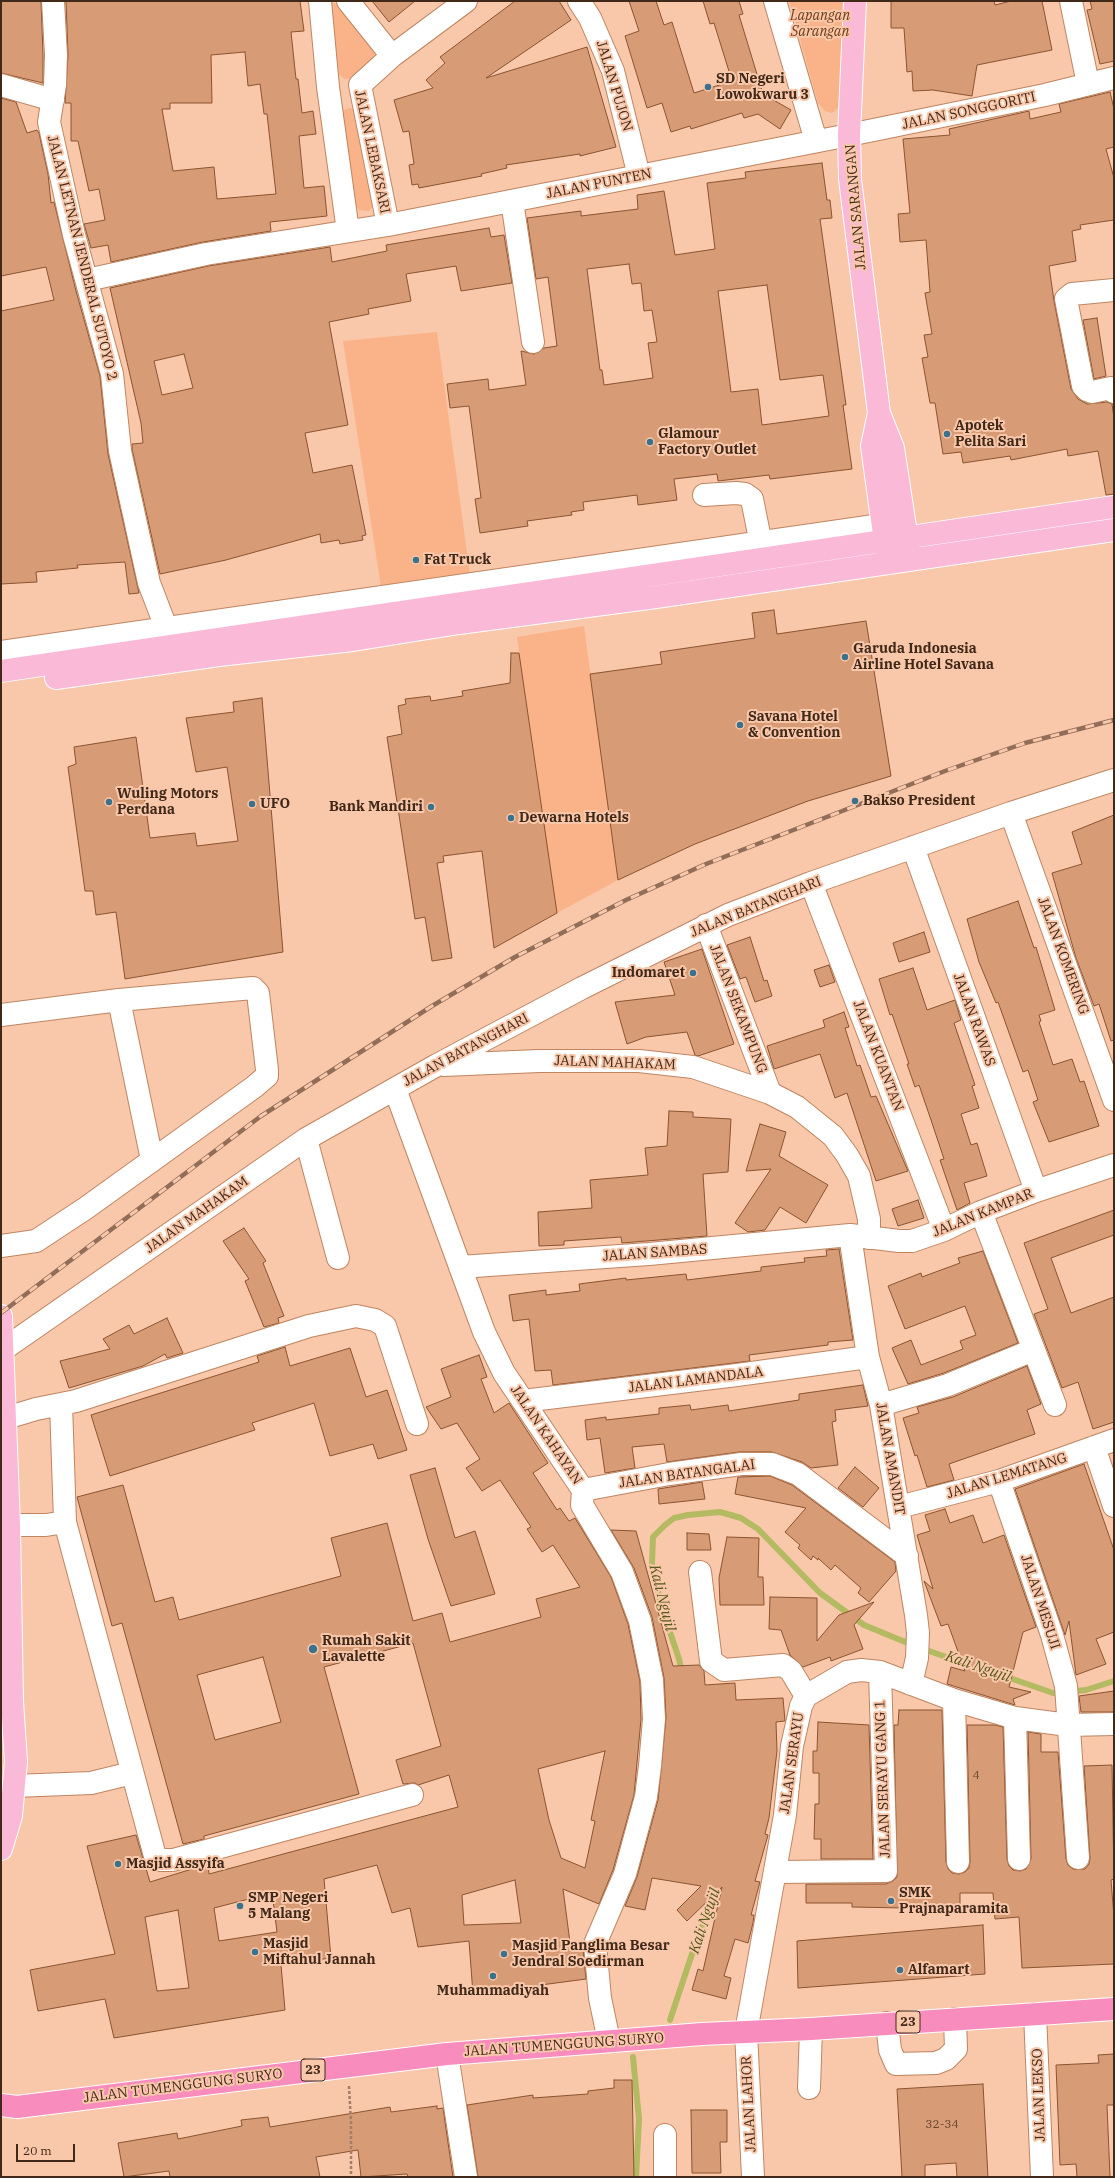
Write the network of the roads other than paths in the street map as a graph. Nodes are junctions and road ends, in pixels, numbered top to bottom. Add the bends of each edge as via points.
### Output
1 (53, 1) edge
2 (320, 1) edge
3 (348, 1) edge
4 (466, 1) edge
5 (579, 1) edge
6 (775, 1) edge
7 (855, 1) edge
8 (1070, 1) edge
9 (392, 56) junction
10 (1088, 84) junction
11 (1113, 84) edge
12 (1, 85) edge
13 (360, 85) junction
14 (328, 87) junction
15 (53, 100) junction
16 (849, 135) junction
17 (816, 141) junction
18 (639, 176) junction
19 (512, 201) junction
20 (388, 225) junction
21 (348, 231) junction
22 (87, 280) junction
23 (1114, 290) edge
24 (533, 342) dead end
25 (1114, 392) edge
26 (879, 413) junction
27 (704, 495) dead end
28 (1114, 507) edge
29 (905, 530) junction
30 (1114, 530) edge
31 (884, 533) junction
32 (761, 544) junction
33 (910, 560) junction
34 (888, 563) junction
35 (620, 582) junction
36 (169, 638) junction
37 (142, 642) junction
38 (1, 652) edge
39 (1, 671) edge
40 (1, 686) edge
41 (1113, 784) edge
42 (1011, 813) junction
43 (913, 848) junction
44 (811, 883) junction
45 (706, 925) junction
46 (119, 1000) junction
47 (1, 1014) edge
48 (437, 1065) junction
49 (395, 1089) junction
50 (770, 1093) junction
51 (1114, 1100) edge
52 (306, 1140) junction
53 (152, 1160) junction
54 (1114, 1166) edge
55 (1036, 1192) junction
56 (982, 1212) junction
57 (944, 1230) junction
58 (859, 1236) junction
59 (1, 1246) edge
60 (338, 1258) dead end
61 (460, 1267) junction
62 (1, 1316) edge
63 (2, 1350) edge
64 (1033, 1350) junction
65 (868, 1357) junction
66 (523, 1401) junction
67 (61, 1404) junction
68 (881, 1405) junction
69 (1054, 1405) dead end
70 (6, 1418) junction
71 (417, 1424) dead end
72 (1104, 1444) edge
73 (999, 1481) junction
74 (583, 1490) junction
75 (1114, 1506) edge
76 (899, 1507) junction
77 (65, 1522) junction
78 (5, 1523) edge
79 (907, 1556) junction
80 (700, 1572) dead end
81 (880, 1672) junction
82 (911, 1684) junction
83 (806, 1696) junction
84 (6, 1697) edge
85 (954, 1700) junction
86 (1015, 1718) junction
87 (1114, 1724) edge
88 (1068, 1725) junction
89 (132, 1773) junction
90 (14, 1786) junction
91 (412, 1795) dead end
92 (1, 1849) edge
93 (1078, 1858) dead end
94 (1019, 1859) dead end
95 (958, 1862) dead end
96 (775, 1872) junction
97 (1114, 2009) edge
98 (1035, 2014) junction
99 (955, 2019) junction
100 (887, 2024) junction
101 (811, 2029) junction
102 (746, 2032) junction
103 (609, 2041) junction
104 (446, 2054) junction
105 (809, 2088) dead end
106 (6, 2109) edge
107 (666, 2135) dead end
108 (466, 2177) edge
109 (666, 2177) edge
110 (753, 2177) edge
111 (1042, 2177) edge

1 - 15 street, JALAN LETNAN JENDERAL SUTOYO 2 via 56,55
2 - 14 street
3 - 9 street
4 - 9 street
5 - 18 street, JALAN PUJON via 604,46 613,72
6 - 17 street
7 - 16 main road, JALAN SARANGAN
8 - 10 street
9 - 13 street
10 - 11 street, JALAN SONGGORITI
10 - 16 street, JALAN SONGGORITI
12 - 15 street
13 - 14 street, JALAN LEBAKSARI
13 - 20 street, JALAN LEBAKSARI
14 - 21 street
15 - 22 street, JALAN LETNAN JENDERAL SUTOYO 2 via 49,122 74,235
16 - 17 street, JALAN PUNTEN
16 - 26 main road, JALAN SARANGAN via 850,179
17 - 18 street, JALAN PUNTEN
18 - 19 street, JALAN PUNTEN
19 - 20 street, JALAN PUNTEN
19 - 24 street
20 - 21 street, JALAN PUNTEN
21 - 22 street, JALAN PUNTEN via 206,254
22 - 36 street, JALAN LETNAN JENDERAL SUTOYO 2 via 112,374 120,451 149,583
23 - 25 street via 1072,294 1066,299 1084,386 1092,392 1111,388
26 - 29 main road, JALAN SARANGAN via 893,448
26 - 31 main road, JALAN SARANGAN via 872,446
27 - 32 street via 736,493 745,494 752,499
28 - 29 main road
29 - 31 street
29 - 33 main road, JALAN SARANGAN
30 - 33 main road
31 - 32 street
31 - 34 main road, JALAN SARANGAN
31 - 35 main road
32 - 35 street
33 - 34 main road
34 - 35 main road
35 - 36 main road via 551,582
35 - 40 main road via 459,623 353,640 219,655
36 - 37 main road
37 - 38 street
37 - 39 main road
41 - 42 street, JALAN BATANGHARI
42 - 43 street, JALAN BATANGHARI
42 - 51 street, JALAN KOMERING
43 - 44 street, JALAN BATANGHARI
43 - 55 street, JALAN RAWAS
44 - 45 street, JALAN BATANGHARI
44 - 57 street, JALAN KUANTAN
45 - 48 street, JALAN BATANGHARI
45 - 50 street, JALAN SEKAMPUNG
46 - 47 street
46 - 53 street
46 - 53 street via 253,988 258,993 267,1076
48 - 49 street, JALAN BATANGHARI
48 - 50 street, JALAN MAHAKAM via 639,1061 693,1067
49 - 52 street, JALAN MAHAKAM
49 - 61 street, JALAN KAHAYAN
50 - 58 street, JALAN MAHAKAM via 797,1106 833,1136 847,1155 859,1176 869,1219
52 - 60 street
52 - 63 street, JALAN MAHAKAM
53 - 59 street via 36,1241
54 - 55 street, JALAN KAMPAR
55 - 56 street, JALAN KAMPAR
56 - 57 street, JALAN KAMPAR
56 - 64 street
57 - 58 street, JALAN KAMPAR via 912,1241
58 - 61 street, JALAN SAMBAS
58 - 65 street, JALAN AMANDIT
61 - 66 street, JALAN KAHAYAN via 495,1356
62 - 63 main road
63 - 70 main road
64 - 68 street via 948,1385
64 - 69 street
65 - 66 street, JALAN LAMANDALA
65 - 68 street, JALAN AMANDIT
66 - 74 street, JALAN KAHAYAN
67 - 70 street
67 - 71 street via 309,1326 356,1316 375,1320 385,1326
67 - 77 street
68 - 76 street, JALAN AMANDIT
70 - 78 main road
72 - 73 street, JALAN LEMATANG
72 - 75 street
73 - 76 street, JALAN LEMATANG
73 - 88 street, JALAN MESUJI via 1052,1635 1067,1693
74 - 79 street, JALAN BATANGALAI via 741,1464 772,1464 798,1474
74 - 103 street, JALAN KAHAYAN via 582,1505 622,1572 640,1621 652,1688 654,1719 646,1797 625,1874 595,1944 600,1998
76 - 79 street, JALAN AMANDIT
77 - 78 street via 46,1525
77 - 89 street
78 - 84 main road
79 - 82 street, JALAN AMANDIT via 918,1633 917,1658
80 - 83 street via 711,1661 724,1670 782,1664 791,1670
81 - 82 street, JALAN SERAYU
81 - 83 street, JALAN SERAYU via 847,1672
81 - 96 street, JALAN SERAYU GANG 1 via 886,1871
82 - 85 street, JALAN SERAYU
83 - 96 street, JALAN SERAYU via 801,1706 792,1746 785,1815
84 - 90 main road via 16,1762
85 - 86 street, JALAN SERAYU
85 - 95 street
86 - 88 street, JALAN SERAYU
86 - 94 street
87 - 88 street, JALAN SERAYU
88 - 93 street, JALAN MESUJI
89 - 90 street via 91,1783
89 - 91 street via 156,1860 173,1860
90 - 92 main road via 11,1816
96 - 102 street, JALAN SERAYU
97 - 98 highway, JALAN TUMENGGUNG SURYO / 23
98 - 99 highway, JALAN TUMENGGUNG SURYO / 23
98 - 111 street, JALAN LEKSO
99 - 100 highway, JALAN TUMENGGUNG SURYO / 23
99 - 100 street via 956,2049 946,2059 936,2063 896,2064 890,2050
100 - 101 highway, JALAN TUMENGGUNG SURYO / 23
101 - 102 highway, JALAN TUMENGGUNG SURYO / 23
101 - 105 street
102 - 103 highway, JALAN TUMENGGUNG SURYO / 23
102 - 110 street, JALAN LAHOR
103 - 104 highway, JALAN TUMENGGUNG SURYO / 23
104 - 106 highway, JALAN TUMENGGUNG SURYO / 23
104 - 108 street
107 - 109 street

